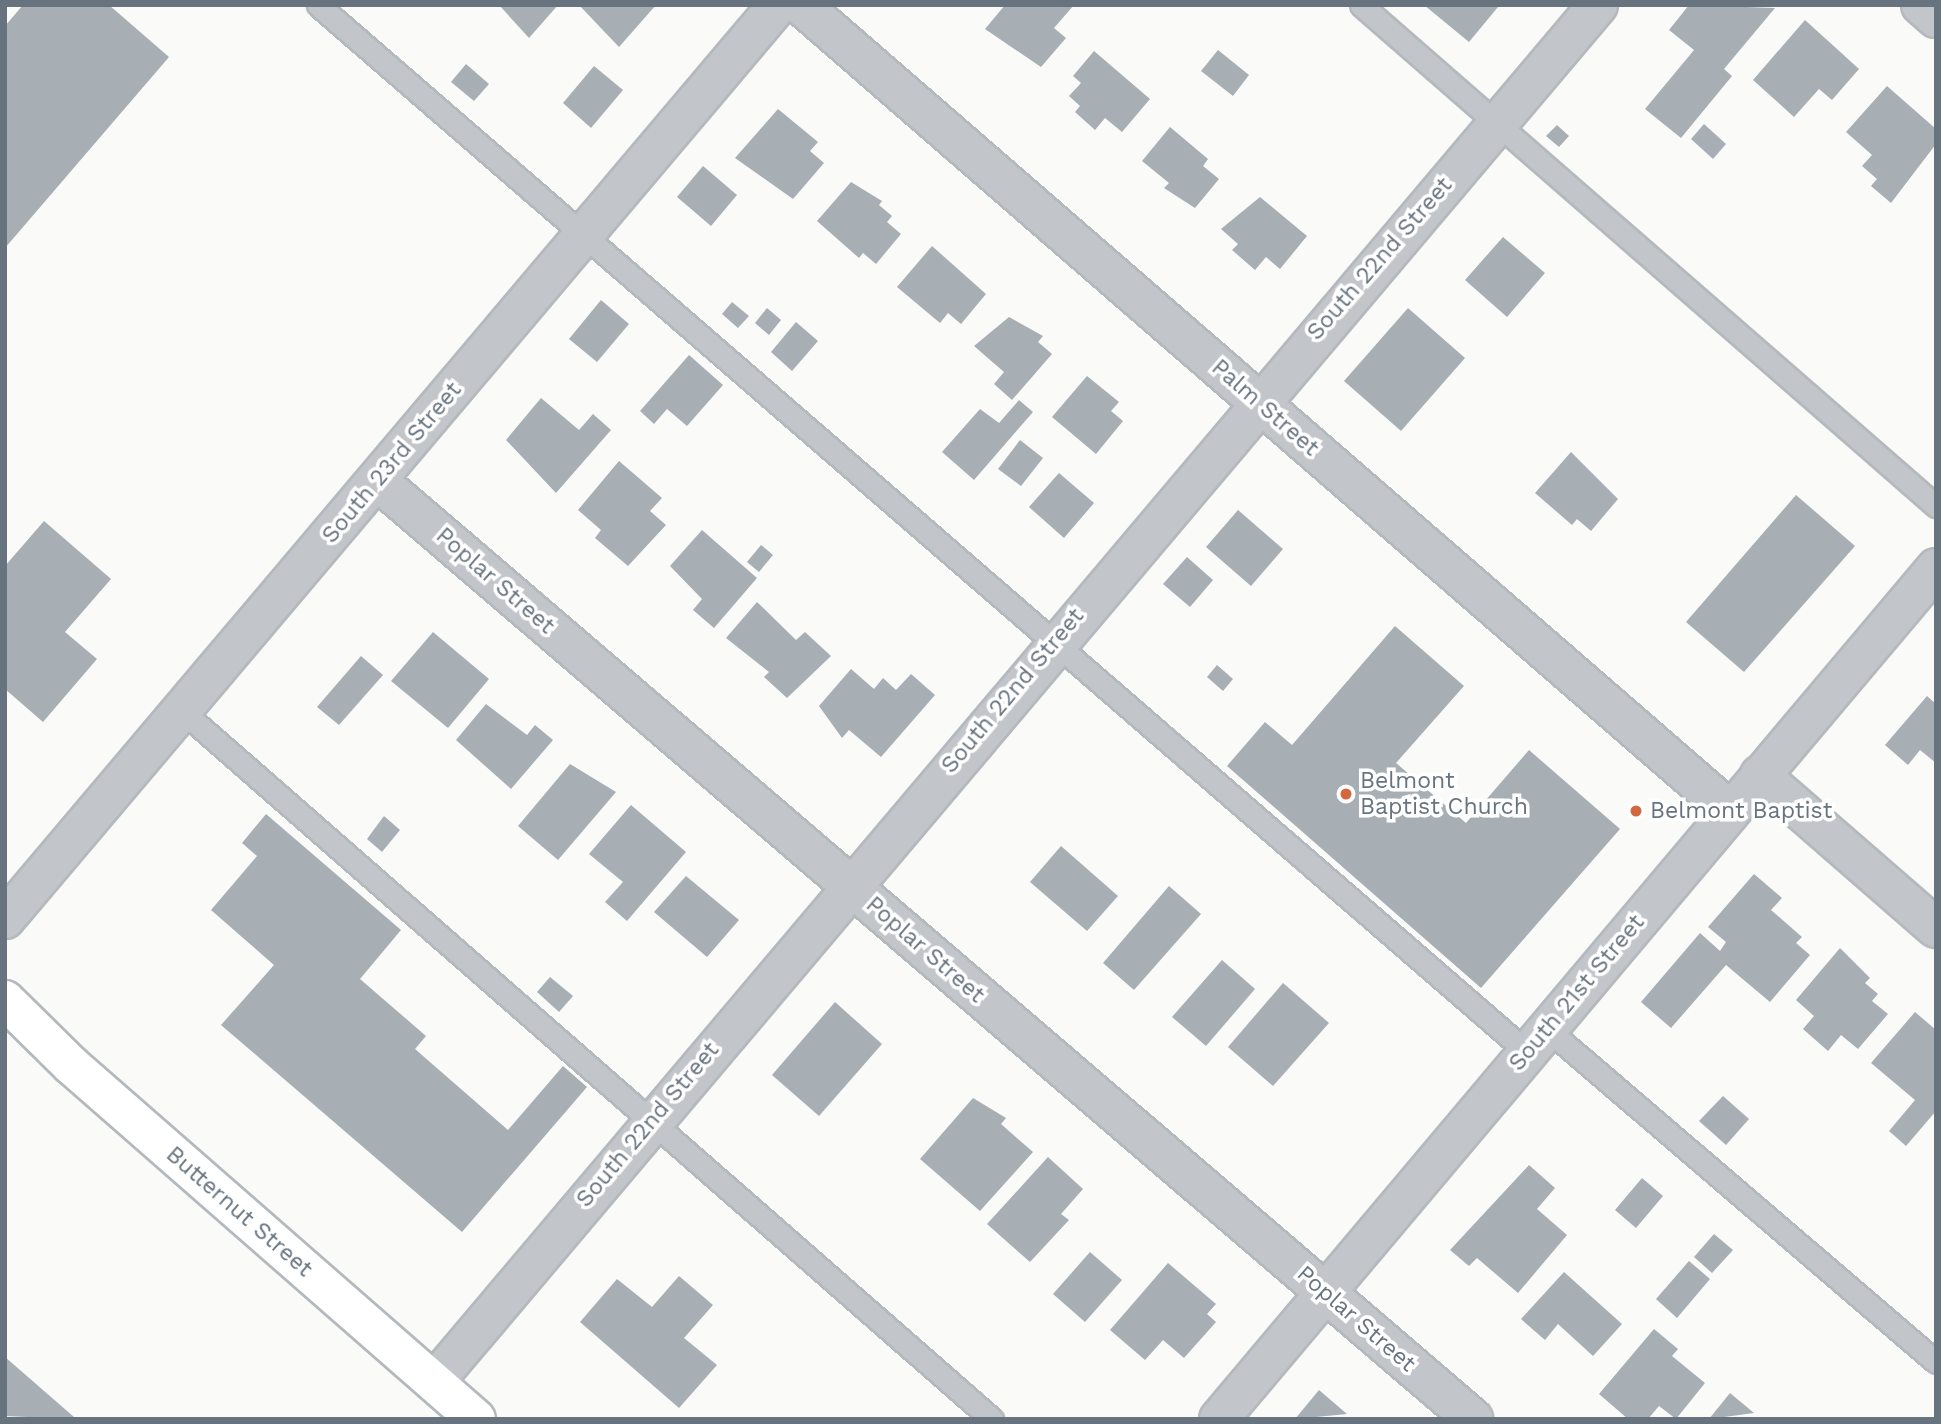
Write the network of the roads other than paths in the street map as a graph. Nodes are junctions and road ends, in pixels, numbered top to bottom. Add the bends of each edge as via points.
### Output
1 (318, 5) edge
2 (778, 5) edge
3 (801, 5) edge
4 (1361, 5) edge
5 (1598, 5) edge
6 (1921, 5) edge
7 (1936, 18) edge
8 (1496, 124) junction
9 (585, 233) junction
10 (1258, 402) junction
11 (378, 481) junction
12 (1936, 506) edge
13 (1936, 568) edge
14 (1054, 644) junction
15 (182, 711) junction
16 (1760, 775) junction
17 (1729, 810) junction
18 (850, 885) junction
19 (5, 919) edge
20 (1936, 928) edge
21 (5, 1000) edge
22 (1537, 1041) junction
23 (650, 1124) junction
24 (1327, 1293) junction
25 (1936, 1362) edge
26 (434, 1382) junction
27 (476, 1419) edge
28 (992, 1419) edge
29 (1219, 1419) edge
30 (1473, 1419) edge

1 - 9 lane
2 - 9 street, South 23rd Street
3 - 10 street, Palm Street
4 - 8 lane
5 - 8 street, South 22nd Street
6 - 7 street
8 - 10 street, South 22nd Street
8 - 12 lane
9 - 11 street, South 23rd Street
9 - 14 lane
10 - 14 street, South 22nd Street
10 - 17 street, Palm Street
11 - 15 street, South 23rd Street
11 - 18 street, Poplar Street
13 - 16 street, South 21st Street
14 - 18 street, South 22nd Street
14 - 22 lane
15 - 19 street, South 23rd Street
15 - 23 lane
16 - 17 street, South 21st Street
16 - 20 street
17 - 22 street, South 21st Street
18 - 23 street, South 22nd Street
18 - 24 street, Poplar Street
21 - 26 street, Butternut Street via 71,1065
22 - 24 street, South 21st Street
22 - 25 lane
23 - 26 street, South 22nd Street
23 - 28 lane
24 - 29 street, South 21st Street
24 - 30 street, Poplar Street
26 - 27 street, Butternut Street

